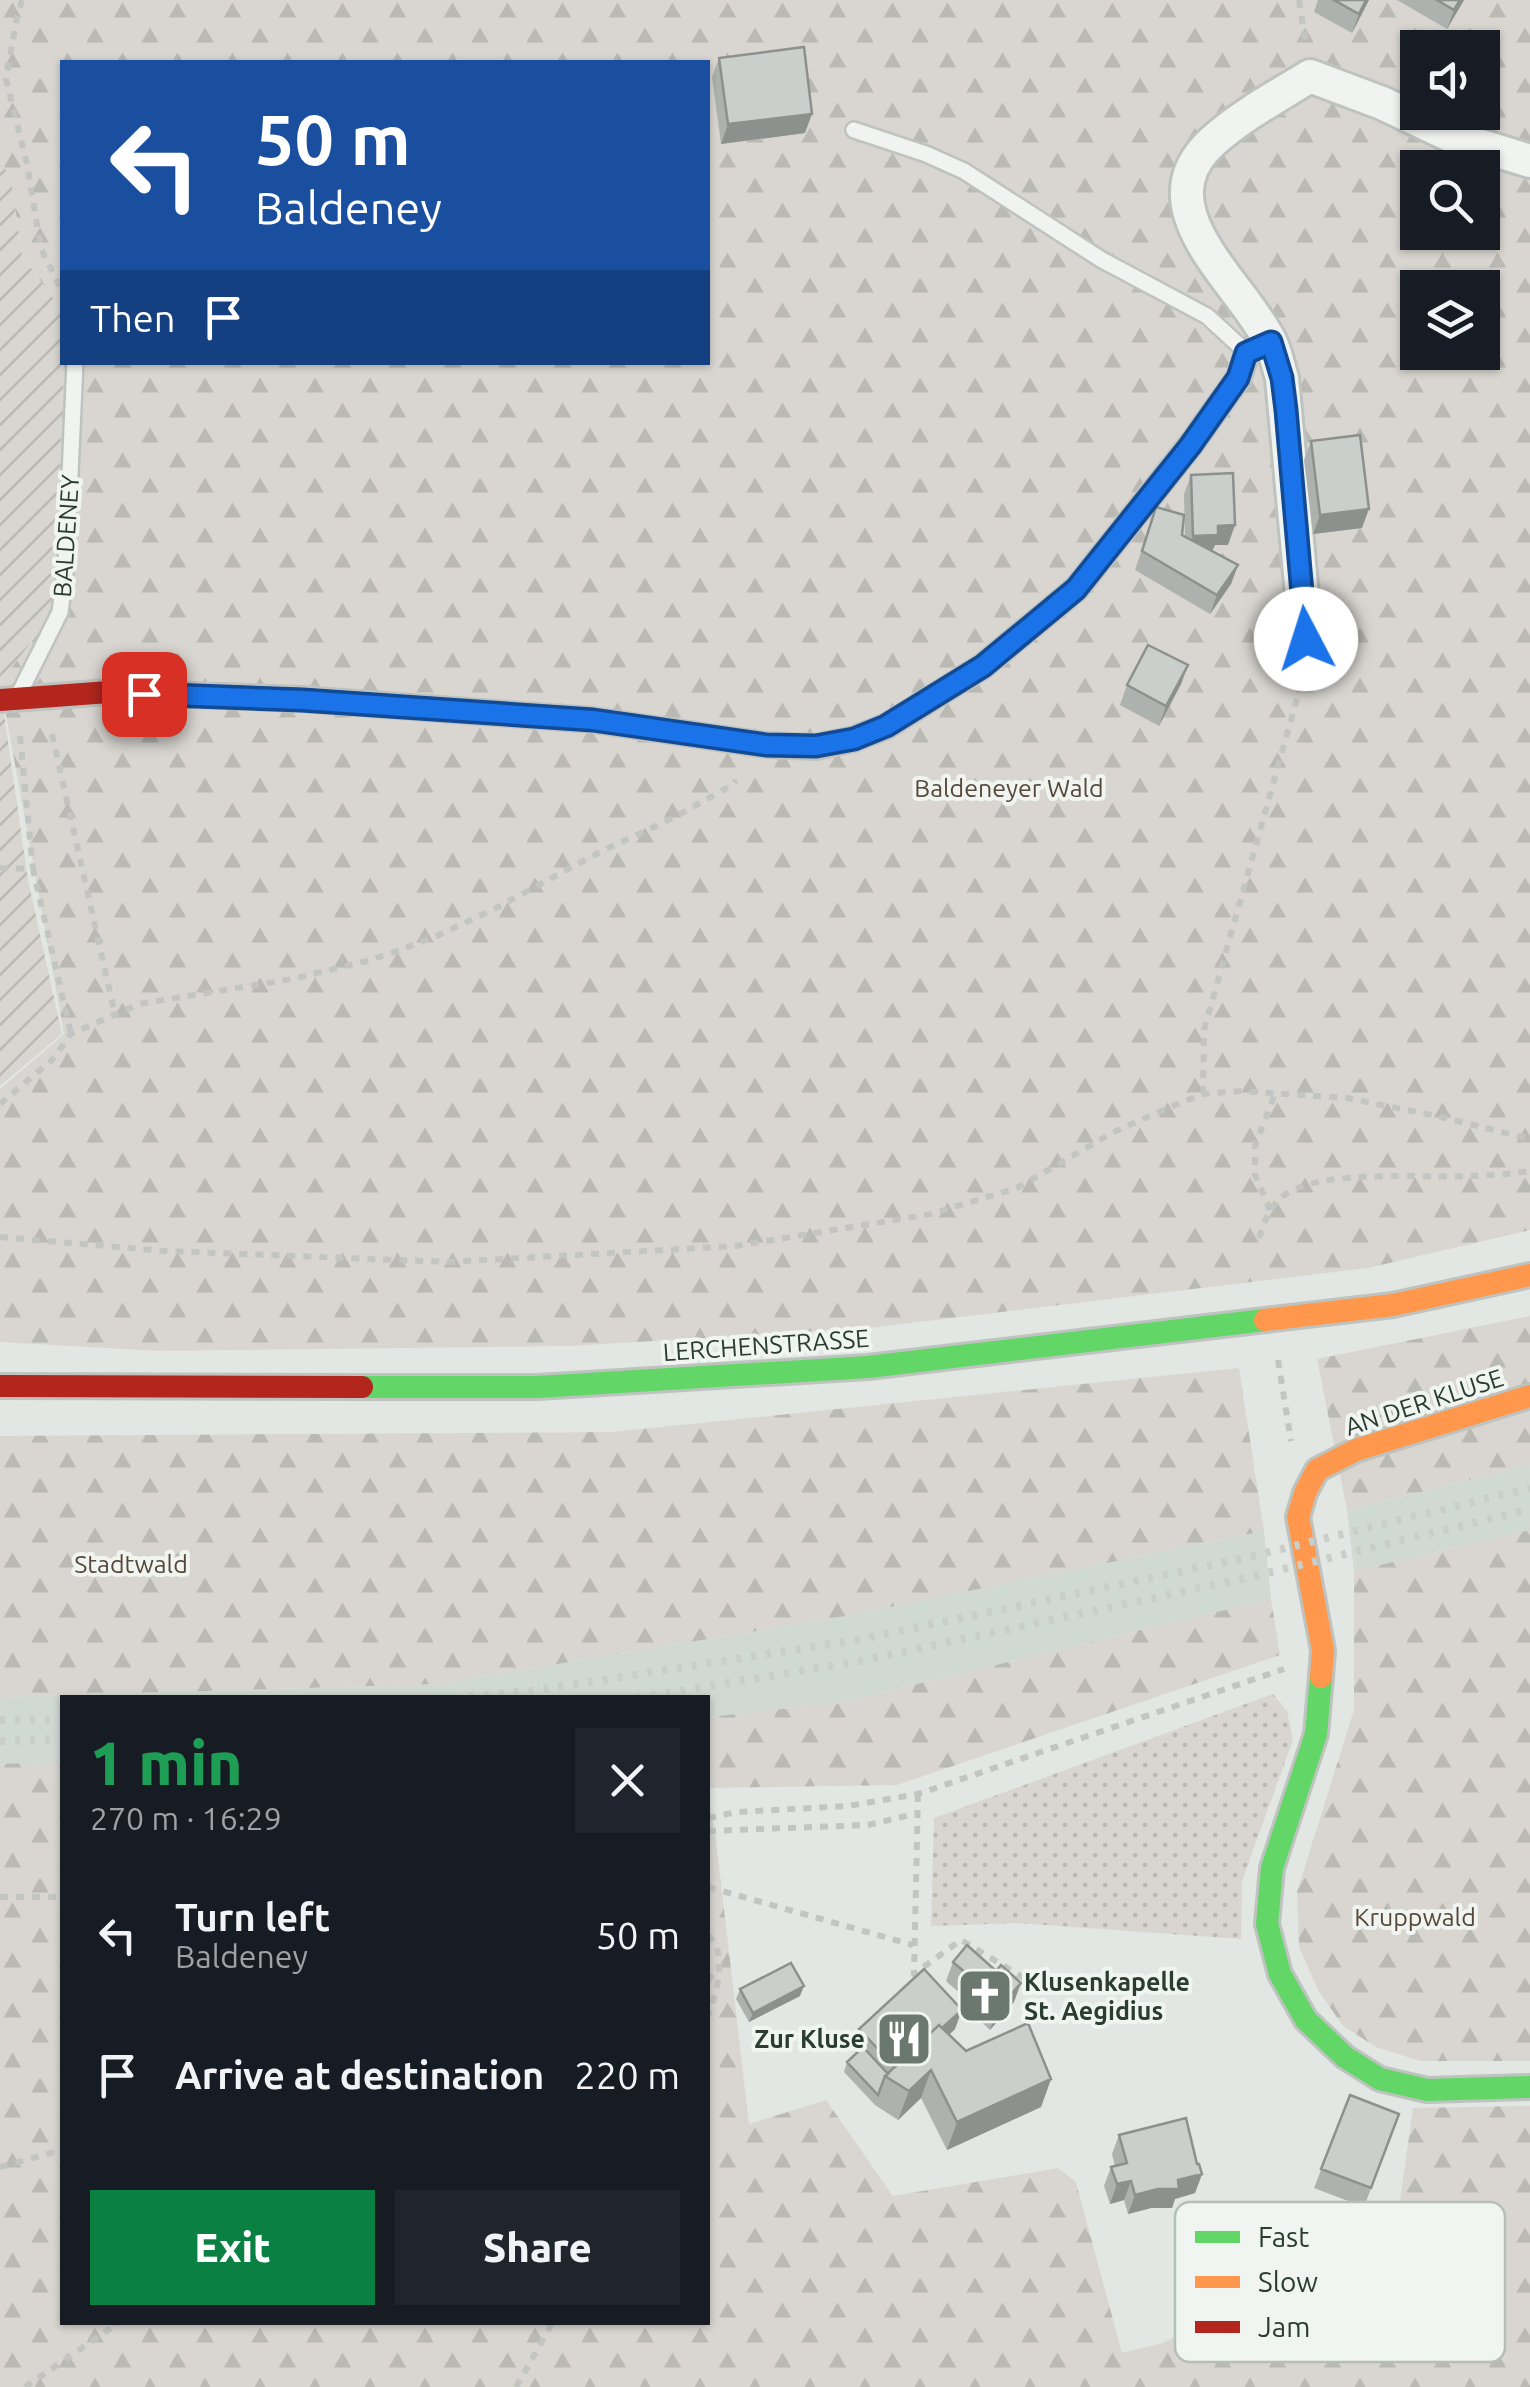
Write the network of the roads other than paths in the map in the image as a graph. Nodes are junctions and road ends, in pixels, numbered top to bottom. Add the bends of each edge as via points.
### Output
1 (854, 130) dead end
2 (1530, 162) edge
3 (1259, 347) junction
4 (75, 365) edge
5 (1306, 639) road end
6 (14, 699) edge
7 (1530, 1276) edge
8 (0, 1386) edge
9 (1530, 1396) edge
10 (1530, 2087) edge

1 - 3 lane via 964,170 1102,260
2 - 3 street via 1310,76 1255,111 1213,141 1193,164 1185,189 1191,220
3 - 5 street via 1282,378
3 - 6 street via 1076,589 983,666 854,739 766,745 593,720 322,701 109,692
4 - 6 lane, BALDENEY via 60,612
7 - 8 street, LERCHENSTRASSE via 1394,1305 868,1367 537,1387
9 - 10 street, AN DER KLUSE via 1356,1450 1317,1470 1305,1493 1298,1517 1323,1650 1316,1734 1272,1868 1267,1924 1280,1974 1306,2020 1344,2057 1380,2079 1427,2090

